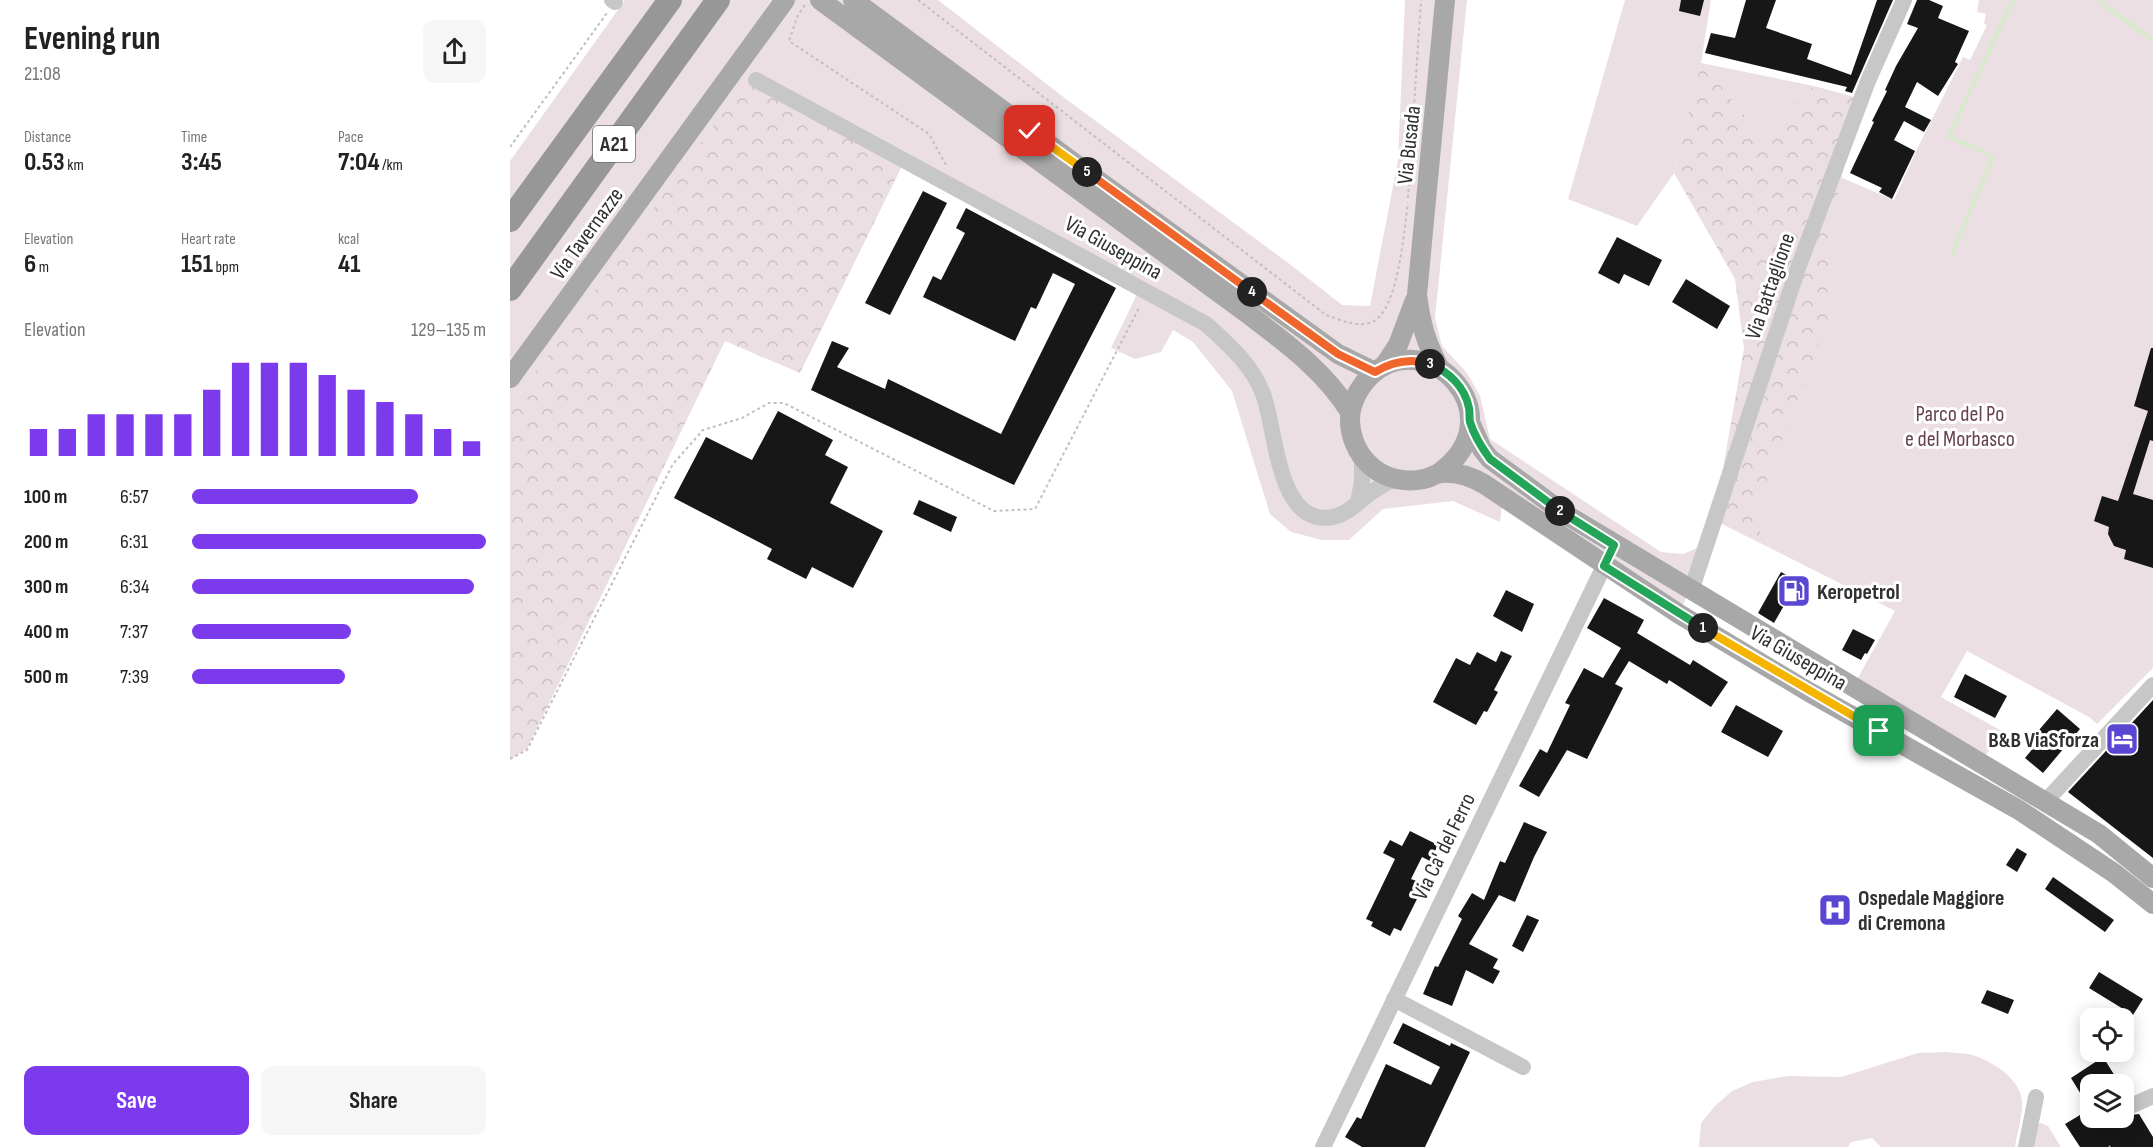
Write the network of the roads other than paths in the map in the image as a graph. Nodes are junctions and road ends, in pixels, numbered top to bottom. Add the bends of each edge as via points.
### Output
1 (670, 0) edge
2 (718, 0) edge
3 (785, 0) edge
4 (820, 0) edge
5 (1445, 0) edge
6 (1904, 0) edge
7 (849, 5) edge
8 (756, 80) dead end
9 (510, 220) edge
10 (510, 289) edge
11 (1417, 295) junction
12 (1380, 369) junction
13 (1440, 369) junction
14 (510, 378) edge
15 (1350, 412) junction
16 (1470, 422) junction
17 (1362, 457) junction
18 (1439, 473) junction
19 (1395, 479) junction
20 (1358, 502) junction
21 (1614, 545) junction
22 (1604, 566) junction
23 (1691, 591) junction
24 (1679, 614) junction
25 (2153, 685) edge
26 (2045, 802) junction
27 (2153, 878) edge
28 (2153, 904) edge
29 (1394, 999) junction
30 (1522, 1067) dead end
31 (2036, 1096) dead end
32 (2153, 1096) edge
33 (2134, 1106) edge
34 (1323, 1147) edge
35 (2026, 1147) edge

1 - 9 highway, A21
2 - 10 highway, A21
3 - 14 main road, Via Tavernazze
4 - 7 main road, Via Giuseppina
5 - 11 main road, Via Busada
6 - 23 street, Via Battaglione via 1866,87 1798,268
7 - 12 main road, Via Giuseppina via 1338,354
7 - 15 main road, Via Giuseppina via 1293,349 1337,391
8 - 20 street, Via Giuseppina via 1206,324 1252,371 1264,395 1287,489 1299,508 1309,514 1334,517
11 - 12 main road, Via Busada via 1398,345
11 - 13 main road, Via Busada via 1421,325
12 - 13 main road via 1412,360
12 - 15 main road via 1363,383
13 - 16 main road via 1463,391
15 - 17 main road via 1352,436
16 - 18 main road via 1462,452
16 - 21 main road, Via Giuseppina via 1490,459
17 - 19 main road via 1371,467
17 - 20 street
18 - 19 main road via 1418,480
18 - 22 main road, Via Giuseppina via 1460,475 1484,484
19 - 20 street, Via Giuseppina
21 - 22 main road
21 - 23 main road, Via Giuseppina
22 - 24 main road, Via Giuseppina
22 - 29 street, Via Ca' del Ferro
23 - 24 main road
23 - 26 main road, Via Giuseppina
24 - 28 main road, Via Giuseppina via 2019,810
25 - 26 street
26 - 27 main road, Via Giuseppina via 2099,834
29 - 30 street
29 - 34 street, Via Ca' del Ferro
31 - 35 street
32 - 33 street

